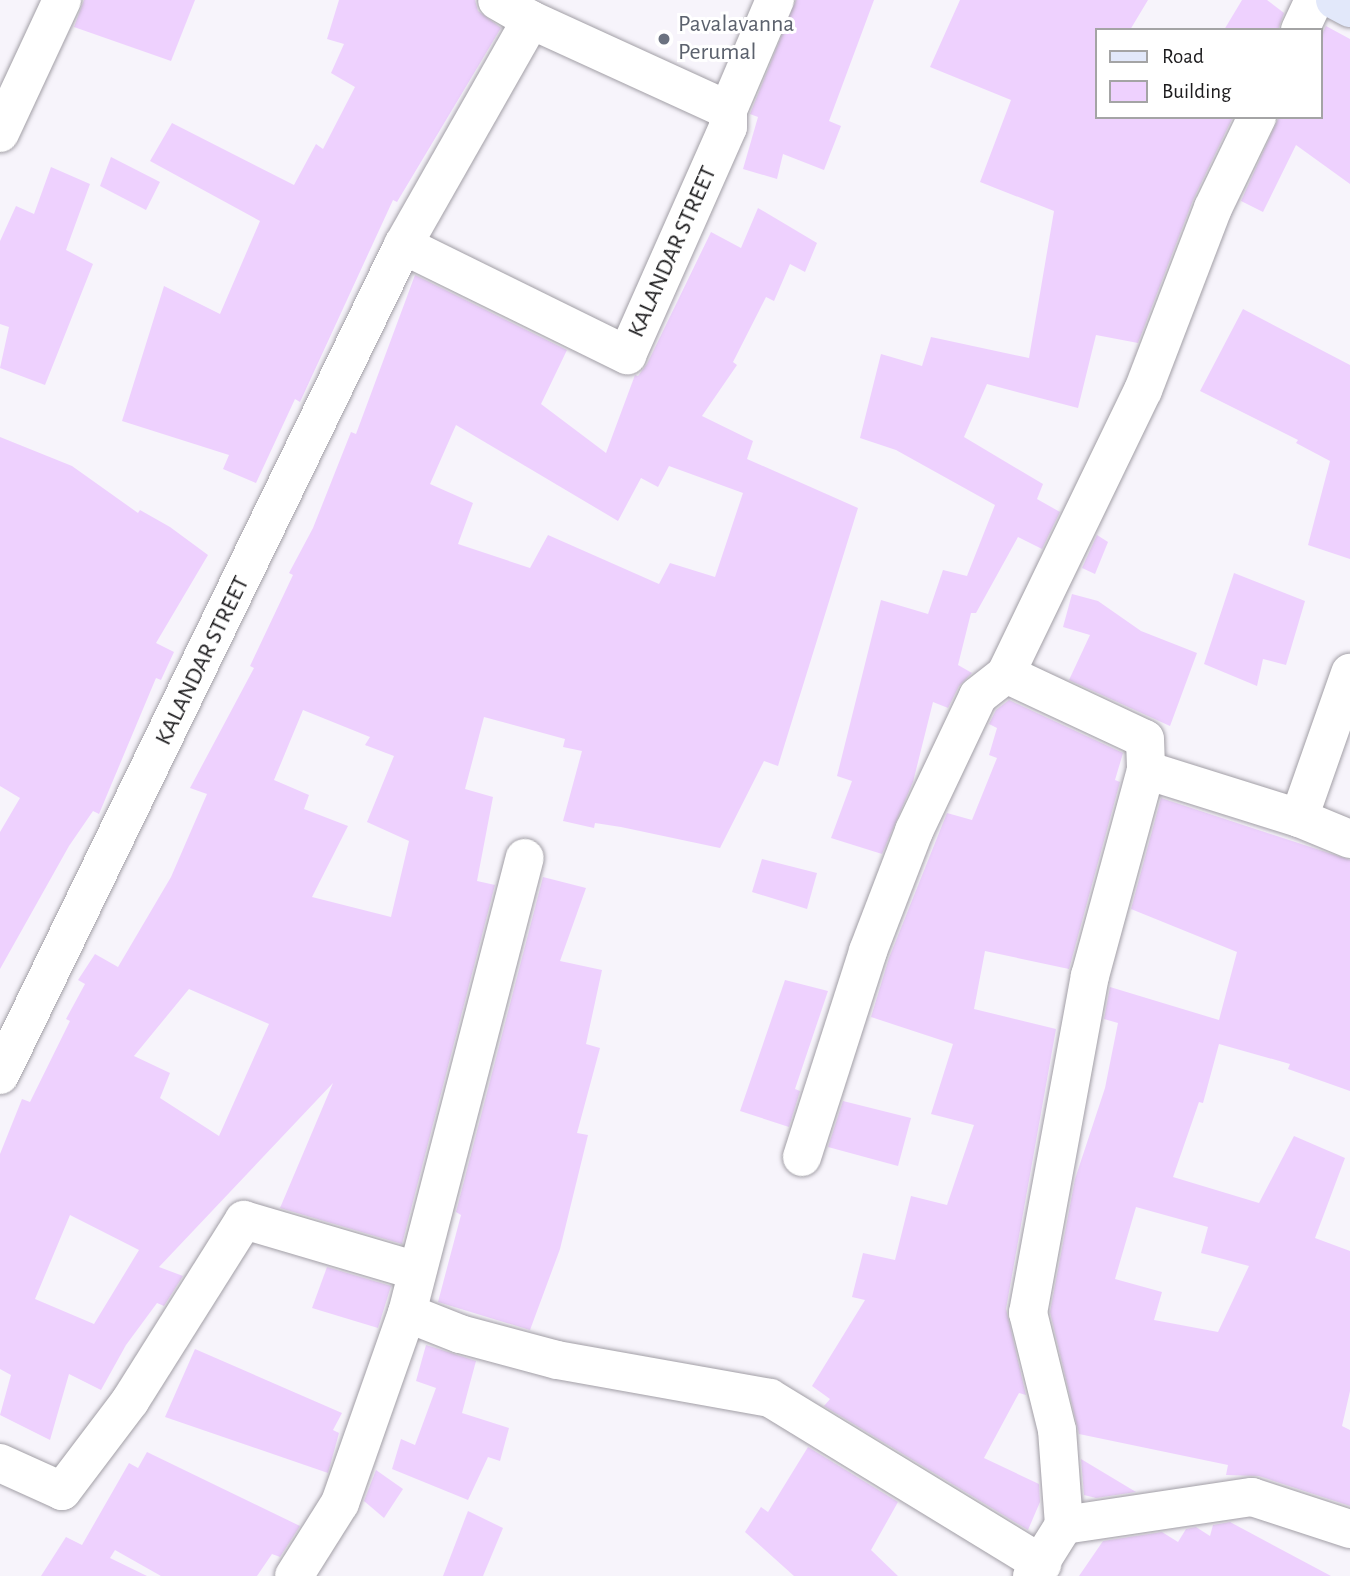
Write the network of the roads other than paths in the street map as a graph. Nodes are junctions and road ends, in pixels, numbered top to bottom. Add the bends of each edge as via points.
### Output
1 (62, 0) edge
2 (497, 0) edge
3 (775, 0) edge
4 (1314, 0) edge
5 (1335, 0) edge
6 (1350, 8) edge
7 (531, 20) junction
8 (1301, 28) edge
9 (728, 110) junction
10 (1256, 119) edge
11 (0, 133) edge
12 (403, 246) junction
13 (1350, 673) edge
14 (1006, 674) junction
15 (1146, 770) junction
16 (1299, 818) junction
17 (1350, 839) edge
18 (525, 858) dead end
19 (0, 1075) edge
20 (802, 1157) dead end
21 (416, 1271) junction
22 (407, 1313) junction
23 (0, 1462) edge
24 (1064, 1525) junction
25 (1350, 1529) edge
26 (1037, 1570) edge
27 (294, 1576) edge

1 - 11 street
2 - 7 street
3 - 9 street, KALANDAR STREET
4 - 8 street
5 - 6 street
7 - 9 street
7 - 12 street, KALANDAR STREET
9 - 12 street, KALANDAR STREET via 728,127 627,355
10 - 14 street via 1213,208 1143,390
12 - 19 street, KALANDAR STREET
13 - 16 street
14 - 15 street via 1145,739
14 - 20 street via 978,696 914,831 867,951
15 - 16 street
15 - 24 street via 1090,976 1028,1313 1057,1430
16 - 17 street
18 - 21 street
21 - 22 street
21 - 23 street via 244,1220 130,1401 62,1491
22 - 26 street via 460,1334 557,1360 770,1398
22 - 27 street via 340,1503
24 - 25 street via 1252,1497
24 - 26 street

